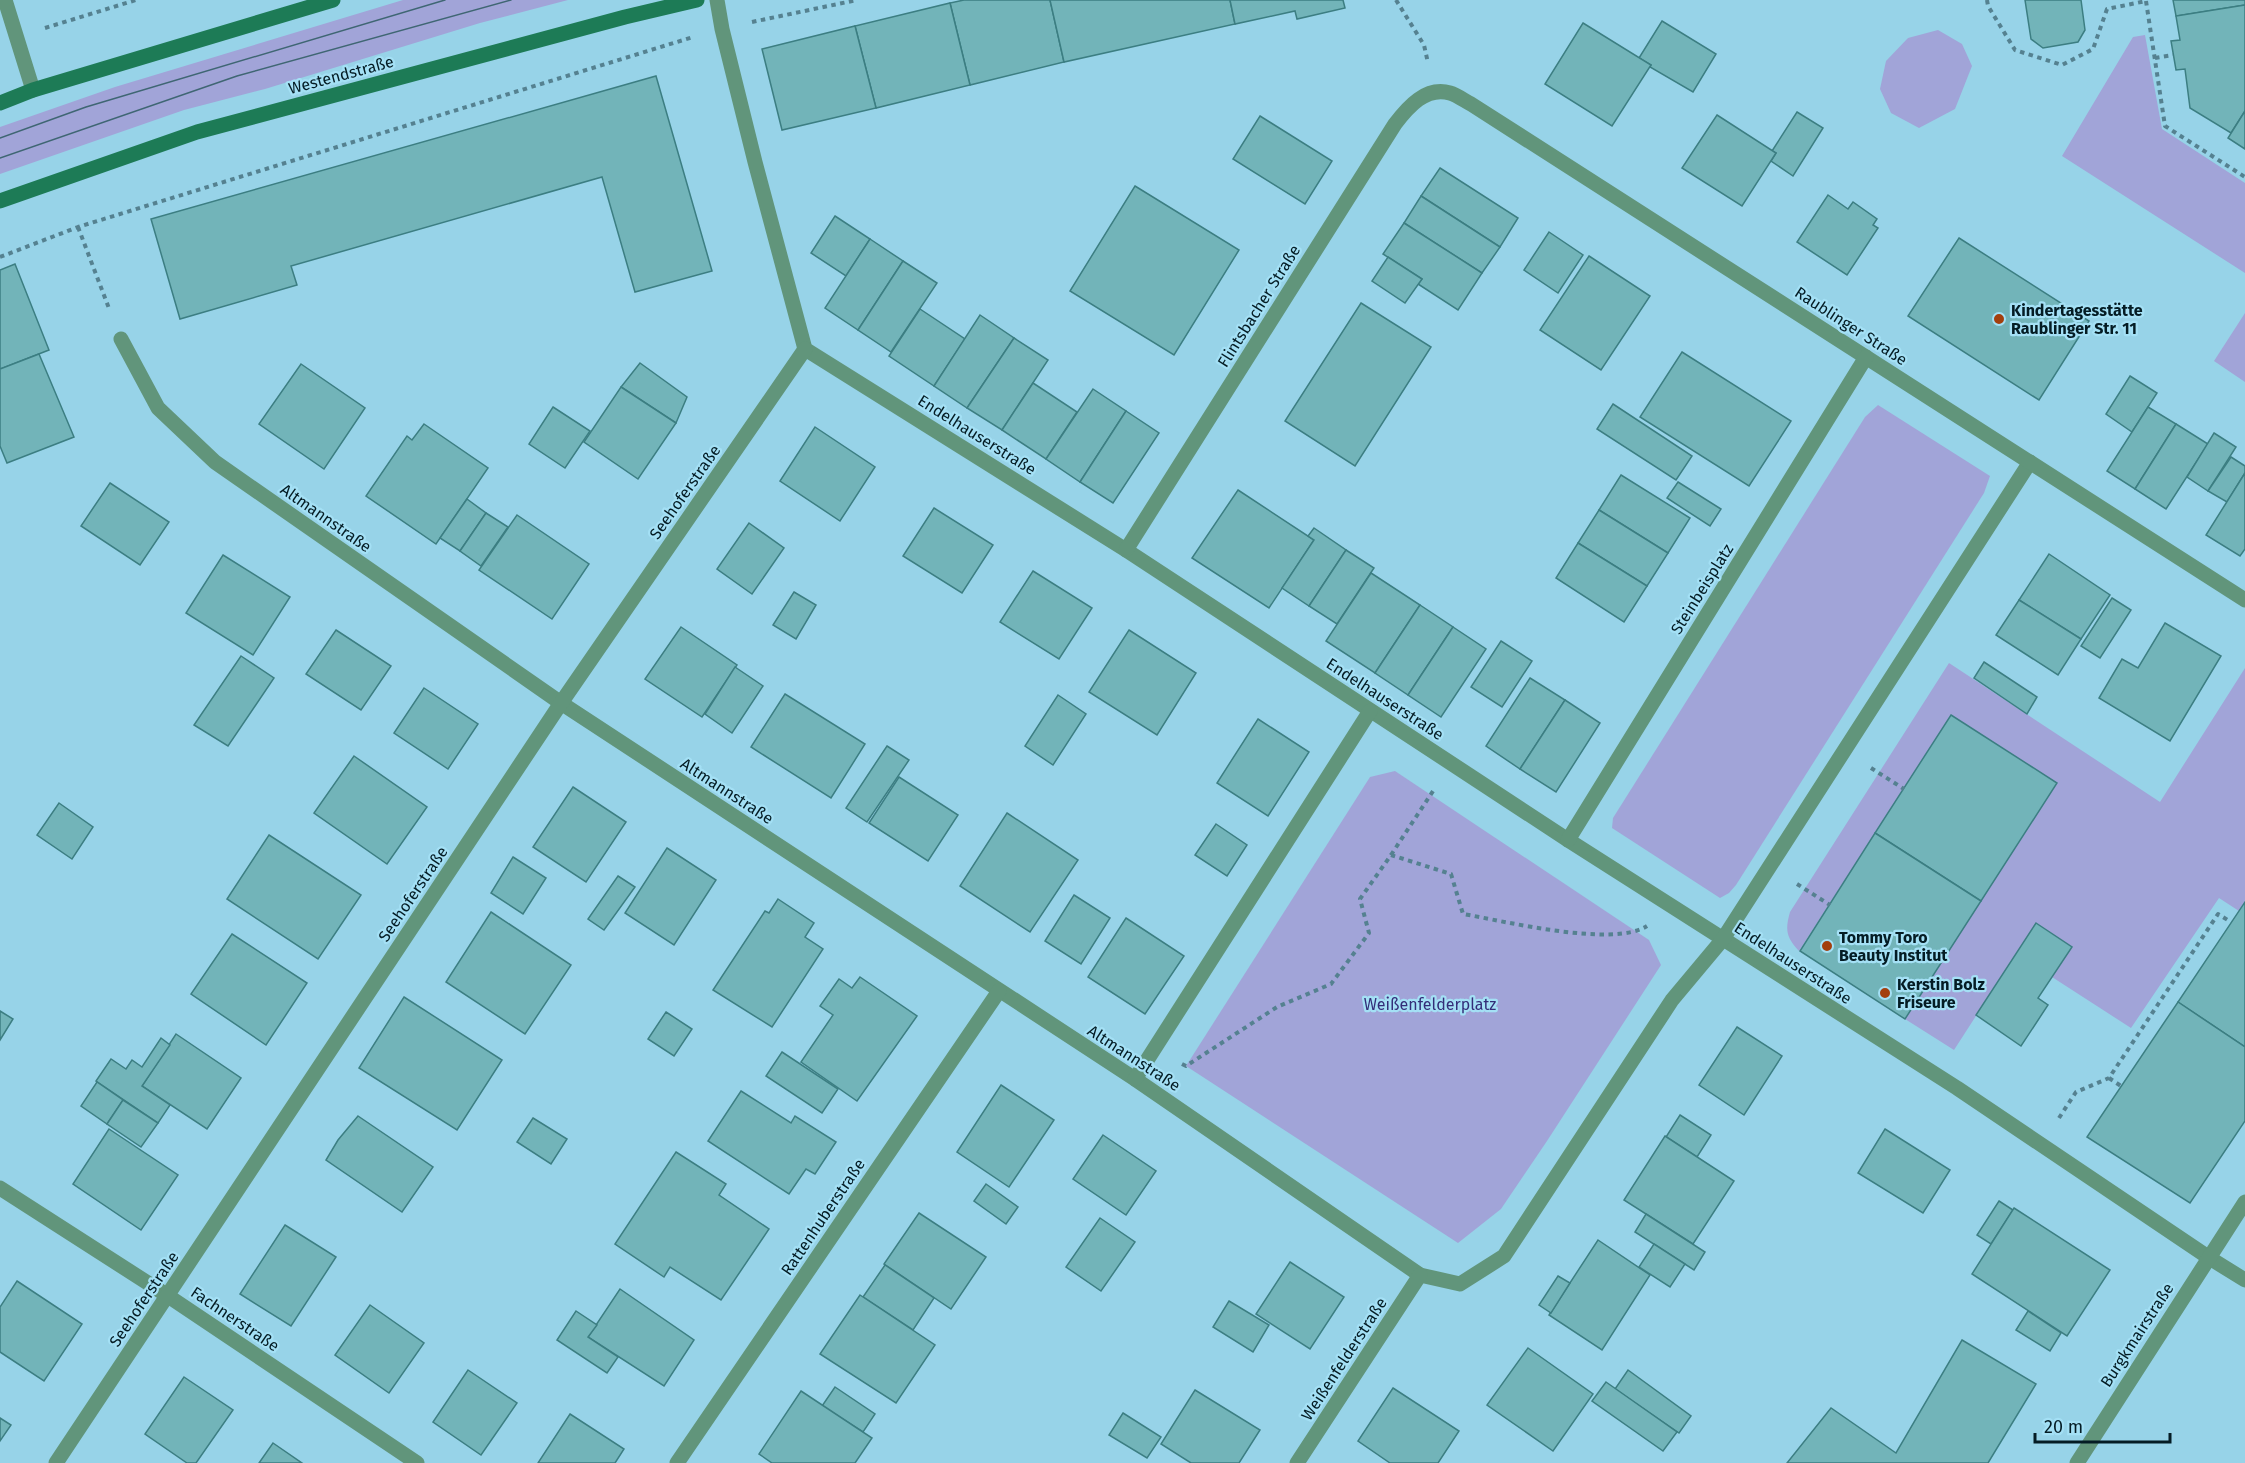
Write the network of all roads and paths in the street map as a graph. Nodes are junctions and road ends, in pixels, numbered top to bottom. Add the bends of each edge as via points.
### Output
1 (5, 0) edge
2 (136, 0) edge
3 (333, 0) edge
4 (697, 0) edge
5 (717, 0) edge
6 (857, 0) edge
7 (1395, 0) edge
8 (1987, 0) edge
9 (2146, 1) edge
10 (39, 29) dead end
11 (722, 29) junction
12 (2173, 55) dead end
13 (2155, 58) junction
14 (33, 90) junction
15 (1434, 92) junction
16 (0, 103) edge
17 (2245, 177) edge
18 (0, 201) edge
19 (78, 227) junction
20 (0, 257) edge
21 (121, 339) joint
22 (806, 349) junction
23 (1866, 357) junction
24 (2031, 462) junction
25 (1126, 550) junction
26 (2245, 600) edge
27 (561, 703) junction
28 (1370, 711) junction
29 (1871, 768) dead end
30 (1435, 786) dead end
31 (1904, 789) dead end
32 (1568, 840) junction
33 (1391, 855) junction
34 (1797, 884) dead end
35 (1830, 905) dead end
36 (2231, 922) dead end
37 (1647, 925) dead end
38 (1724, 939) junction
39 (999, 991) junction
40 (1154, 1046) junction
41 (1134, 1078) junction
42 (2109, 1078) junction
43 (2121, 1086) dead end
44 (2058, 1120) dead end
45 (0, 1188) edge
46 (2245, 1202) edge
47 (2208, 1257) junction
48 (1420, 1275) junction
49 (2245, 1280) edge
50 (168, 1296) junction
51 (56, 1463) edge
52 (417, 1463) edge
53 (677, 1463) edge
54 (1297, 1463) edge
55 (2077, 1463) edge

1 - 14 street
2 - 10 path
3 - 14 main road
4 - 18 main road, Westendstraße via 197,132
5 - 11 street
6 - 11 path
7 - 15 path via 1424,45
8 - 9 path via 2015,50 2062,65 2093,49 2107,9
9 - 13 path
11 - 19 path
11 - 22 street
12 - 13 path
13 - 17 path via 2165,126
14 - 16 main road
15 - 23 street, Raublinger Straße via 1450,93 1472,104
15 - 25 street, Flintsbacher Straße via 1410,105 1395,124
19 - 20 path
19 - 21 path
21 - 27 street, Altmannstraße via 158,408 215,462
22 - 25 street, Endelhauserstraße
22 - 27 street, Seehoferstraße
23 - 24 street, Raublinger Straße
23 - 32 street, Steinbeisplatz
24 - 26 street, Raublinger Straße
24 - 38 street
25 - 28 street, Endelhauserstraße
27 - 39 street, Altmannstraße
27 - 50 street, Seehoferstraße
28 - 32 street, Endelhauserstraße
28 - 40 street
29 - 31 path
30 - 33 path
32 - 38 street, Endelhauserstraße
33 - 37 path via 1451,874 1463,914 1587,935 1638,932
33 - 40 path via 1360,899 1369,933 1330,984 1277,1008 1186,1066
34 - 35 path
36 - 42 path via 2218,914
38 - 47 street, Endelhauserstraße via 1957,1088
38 - 48 street, Altmannstraße via 1672,1000 1504,1256 1460,1284
39 - 41 street, Altmannstraße
39 - 53 street, Rattenhuberstraße
40 - 41 street
41 - 48 street, Altmannstraße
42 - 43 path
42 - 44 path via 2076,1092
45 - 50 street, Fachnerstraße
46 - 47 street, Burgkmairstraße
47 - 49 street, Endelhauserstraße
47 - 55 street, Burgkmairstraße
48 - 54 street, Weißenfelderstraße
50 - 51 street, Seehoferstraße
50 - 52 street, Fachnerstraße

